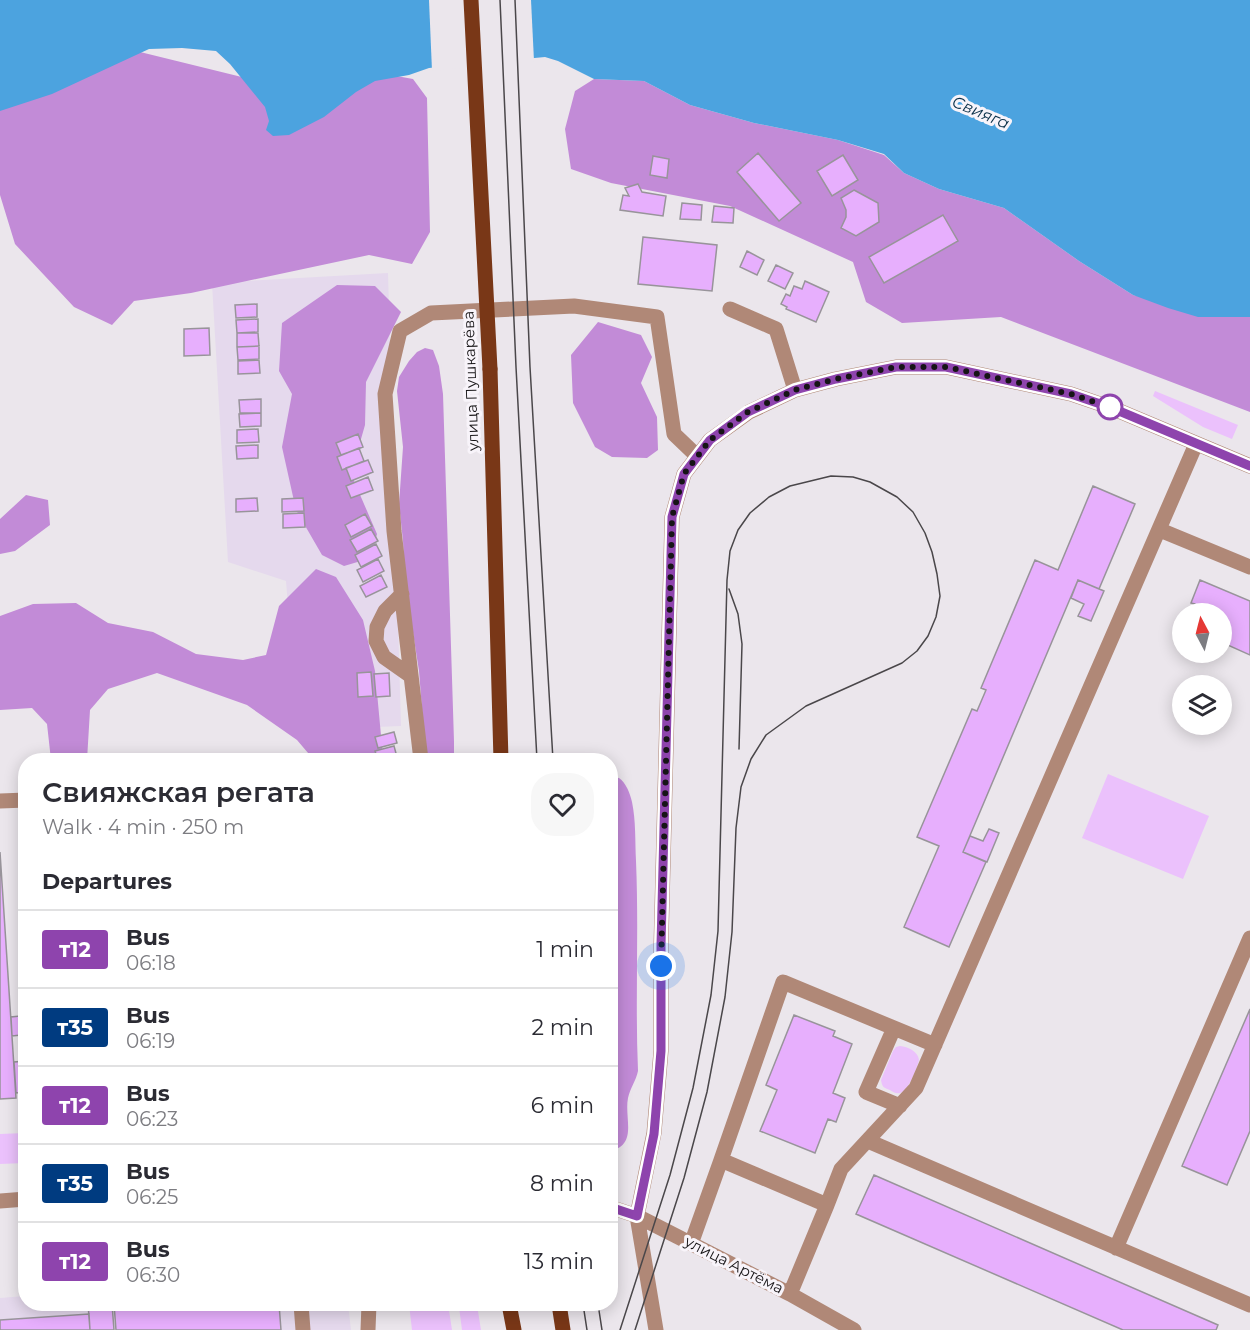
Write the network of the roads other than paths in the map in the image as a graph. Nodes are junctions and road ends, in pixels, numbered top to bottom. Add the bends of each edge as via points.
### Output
1 (471, 0) edge
2 (730, 309) dead end
3 (795, 390) junction
4 (1197, 444) junction
5 (697, 456) junction
6 (1250, 466) edge
7 (1160, 530) junction
8 (1250, 567) edge
9 (402, 594) junction
10 (411, 676) junction
11 (420, 753) edge
12 (501, 753) edge
13 (18, 800) edge
14 (0, 801) edge
15 (1250, 938) edge
16 (894, 1028) junction
17 (934, 1045) junction
18 (900, 1106) junction
19 (868, 1141) junction
20 (721, 1160) junction
21 (18, 1200) edge
22 (0, 1201) edge
23 (827, 1205) junction
24 (618, 1209) edge
25 (637, 1216) junction
26 (691, 1244) junction
27 (1116, 1248) junction
28 (790, 1294) junction
29 (1250, 1305) edge
30 (302, 1311) edge
31 (369, 1311) edge
32 (510, 1311) edge
33 (560, 1311) edge
34 (303, 1330) edge
35 (368, 1330) edge
36 (514, 1330) edge
37 (563, 1330) edge
38 (656, 1330) edge
39 (854, 1330) edge

1 - 12 main road, улица Пушкарёва, bridge via 490,369
2 - 3 street via 776,329
3 - 4 street via 896,367 946,367 1071,394
3 - 5 street via 748,412 710,440
4 - 6 street
4 - 7 street
5 - 9 street via 674,434 657,316 574,306 431,313 400,331 385,394
5 - 25 street via 684,474 672,517 661,1051 654,1134
7 - 8 street
7 - 17 street
9 - 10 street
9 - 10 street via 385,611 377,627 376,641 384,657
10 - 11 street
13 - 14 street
15 - 27 street
16 - 17 street
16 - 18 street via 866,1092
16 - 20 street via 783,982
17 - 18 street via 916,1088
18 - 19 street
19 - 23 street via 841,1169
19 - 27 street
20 - 23 street
20 - 26 street
21 - 22 street
23 - 28 street
24 - 25 street, улица Артёма
25 - 26 street, улица Артёма
25 - 38 street
26 - 28 street, улица Артёма
27 - 29 street
28 - 39 street, улица Артёма
30 - 34 street
31 - 35 street
32 - 36 main road
33 - 37 main road

